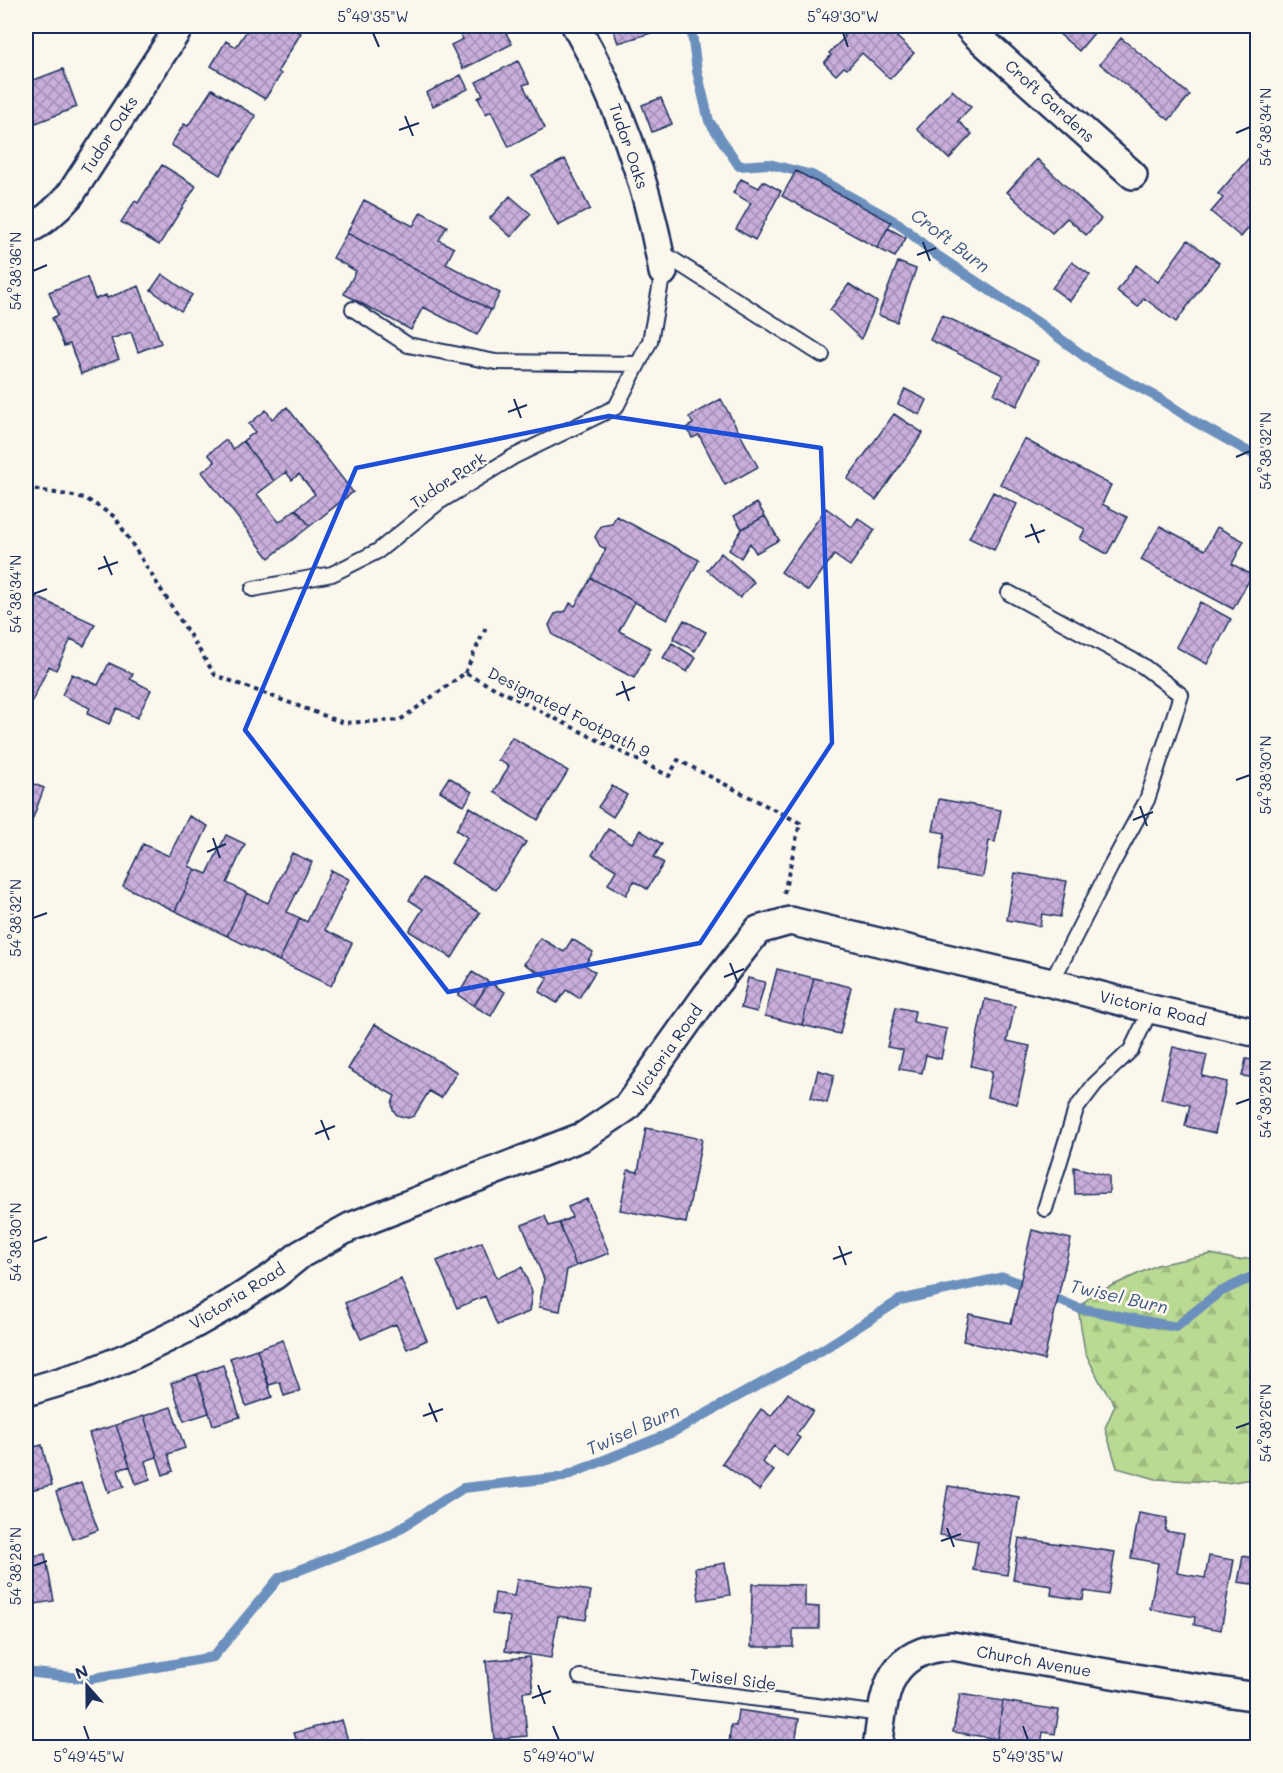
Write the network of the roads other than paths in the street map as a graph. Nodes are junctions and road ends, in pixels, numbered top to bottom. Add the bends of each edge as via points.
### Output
1 (180, 26) edge
2 (576, 26) edge
3 (968, 26) edge
4 (1134, 175) dead end
5 (26, 231) edge
6 (661, 262) junction
7 (353, 309) dead end
8 (822, 355) dead end
9 (638, 364) junction
10 (253, 589) dead end
11 (1009, 593) dead end
12 (1051, 983) junction
13 (1152, 1009) junction
14 (1257, 1033) edge
15 (1045, 1209) dead end
16 (26, 1392) edge
17 (580, 1677) dead end
18 (1257, 1697) edge
19 (882, 1713) junction
20 (877, 1748) edge

1 - 5 street, Tudor Oaks via 70,195 56,211
2 - 6 street, Tudor Oaks via 615,103 634,154
3 - 4 street, Croft Gardens
6 - 8 lane
6 - 9 lane, Tudor Park via 650,341
7 - 9 lane via 408,345 496,362
9 - 10 lane, Tudor Park via 616,407 513,457 439,502 378,552 332,574
11 - 12 lane via 1143,666 1181,695 1148,800
12 - 13 street, Victoria Road
12 - 16 street, Victoria Road via 790,921 758,930 627,1107 584,1136 350,1227 183,1330 86,1374
13 - 14 street, Victoria Road
13 - 15 lane via 1131,1050 1095,1084 1076,1109
17 - 19 lane, Twisel Side
18 - 19 street, Church Avenue via 952,1646 936,1647 905,1661 888,1685
19 - 20 street, Church Avenue

